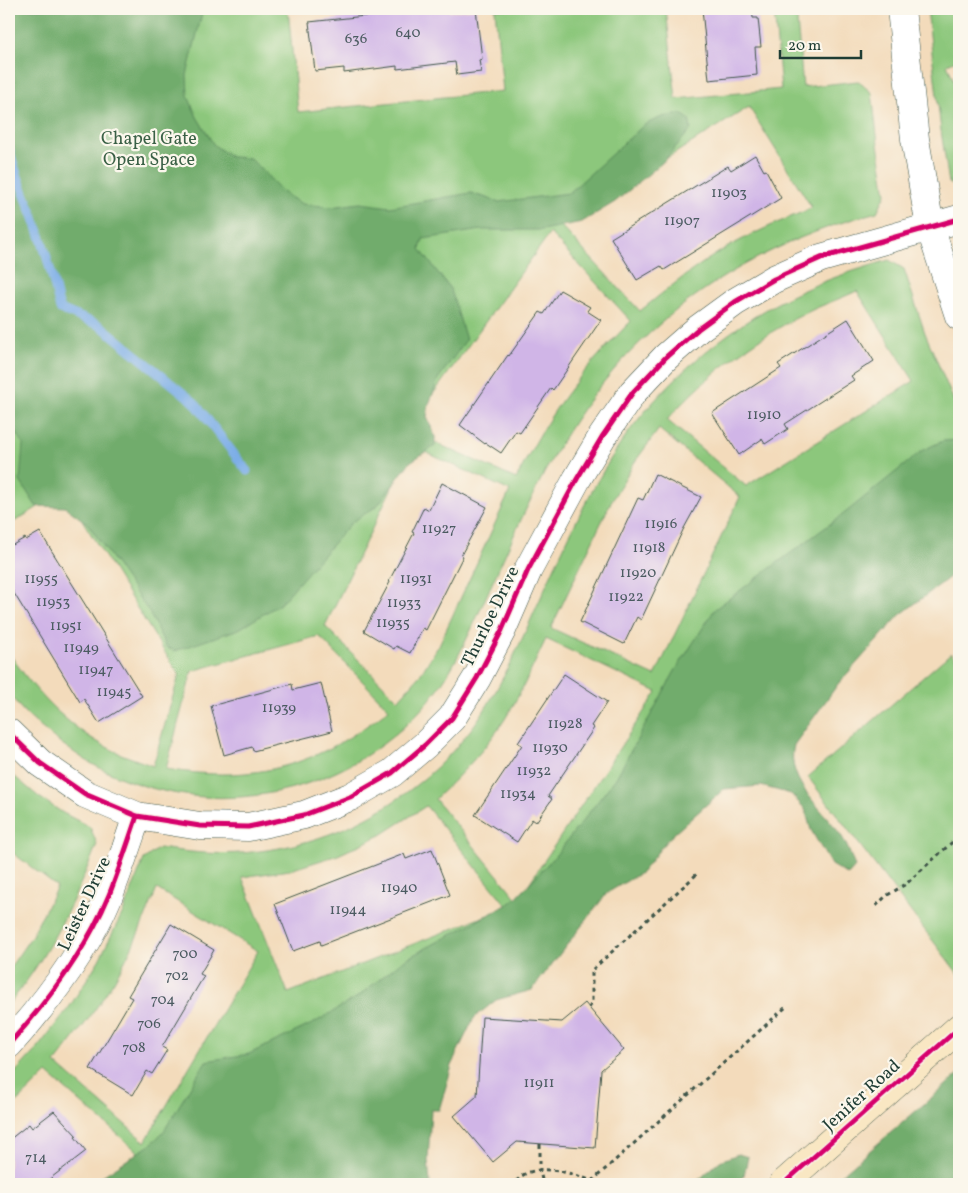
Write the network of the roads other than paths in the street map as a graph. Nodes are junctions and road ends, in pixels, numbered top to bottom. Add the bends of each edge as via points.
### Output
1 (901, 9) edge
2 (959, 219) edge
3 (930, 227) junction
4 (959, 316) edge
5 (9, 733) edge
6 (137, 816) junction
7 (959, 1028) edge
8 (9, 1044) edge
9 (783, 1184) edge

1 - 3 street via 915,139
2 - 3 street, Thurloe Drive
3 - 4 street
3 - 6 street, Thurloe Drive via 821,258 774,278 713,318 666,357 633,392 577,479 528,570 477,678 452,718 392,773 350,797 304,816 248,827 200,826
5 - 6 street, Thurloe Drive via 40,764 85,794
6 - 8 street, Leister Drive via 108,896 78,955
7 - 9 street, Jenifer Road

